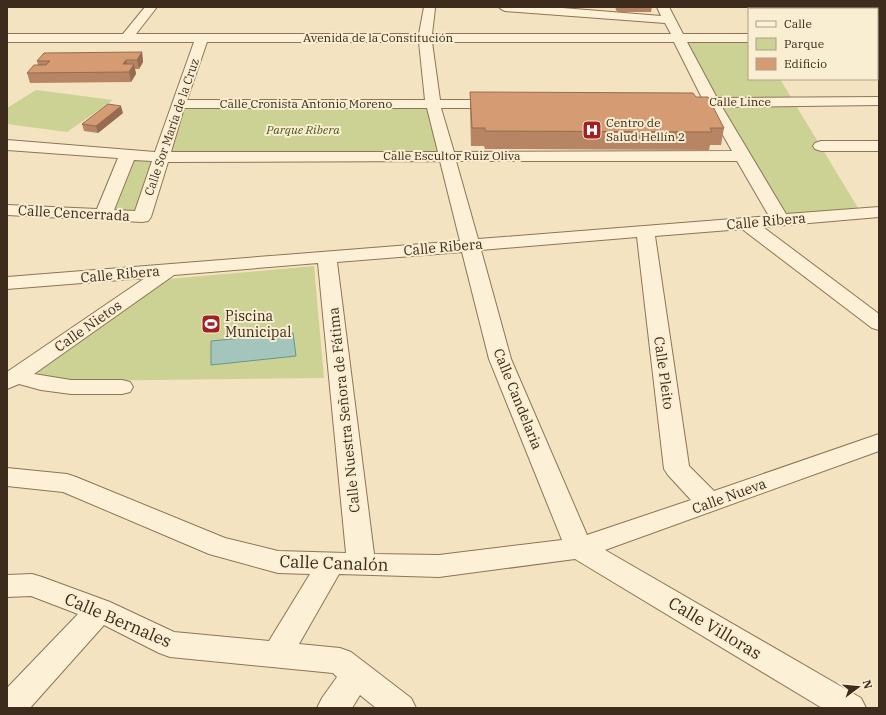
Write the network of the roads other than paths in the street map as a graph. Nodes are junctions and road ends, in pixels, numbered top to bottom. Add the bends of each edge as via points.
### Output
1 (151, 7) edge
2 (505, 7) edge
3 (663, 7) edge
4 (429, 9) dead end
5 (670, 20) junction
6 (7, 38) edge
7 (127, 38) junction
8 (202, 38) junction
9 (425, 38) junction
10 (679, 38) junction
11 (748, 38) edge
12 (878, 42) edge
13 (879, 46) edge
14 (879, 102) edge
15 (664, 103) edge
16 (712, 103) junction
17 (178, 104) junction
18 (433, 104) junction
19 (513, 104) edge
20 (7, 145) edge
21 (821, 146) dead end
22 (879, 146) edge
23 (128, 154) junction
24 (446, 156) junction
25 (743, 156) junction
26 (161, 157) junction
27 (7, 210) edge
28 (879, 212) edge
29 (103, 215) junction
30 (142, 217) joint
31 (780, 220) junction
32 (746, 222) junction
33 (645, 231) junction
34 (470, 245) junction
35 (327, 257) junction
36 (170, 270) junction
37 (7, 283) edge
38 (879, 324) edge
39 (12, 379) edge
40 (122, 387) dead end
41 (879, 442) edge
42 (7, 477) edge
43 (710, 503) junction
44 (579, 548) junction
45 (331, 564) junction
46 (361, 564) junction
47 (7, 586) edge
48 (100, 610) junction
49 (277, 654) junction
50 (357, 675) junction
51 (9, 708) edge
52 (333, 708) edge
53 (400, 708) edge
54 (850, 708) edge

1 - 7 street
2 - 5 street
3 - 5 street
4 - 9 street, Calle Candelaria
5 - 10 street
6 - 7 street, Avenida de la Constitución
7 - 8 street, Avenida de la Constitución
8 - 9 street, Avenida de la Constitución
8 - 17 street, Calle Sor María de la Cruz
9 - 10 street, Avenida de la Constitución
9 - 18 street, Calle Candelaria
10 - 11 street, Avenida de la Constitución
10 - 16 street
12 - 13 street
14 - 16 street, Calle Lince
15 - 16 street, Calle Lince
16 - 25 street
17 - 18 street, Calle Cronista Antonio Moreno
17 - 26 street, Calle Sor María de la Cruz
18 - 19 street
18 - 24 street, Calle Candelaria
20 - 23 street, Calle Escultor Ruiz Oliva
21 - 22 street
23 - 26 street, Calle Escultor Ruiz Oliva
23 - 29 street
24 - 25 street, Calle Escultor Ruiz Oliva
24 - 26 street, Calle Escultor Ruiz Oliva
24 - 34 street, Calle Candelaria
25 - 31 street
26 - 30 street, Calle Sor María de la Cruz
27 - 29 street, Calle Cencerrada
28 - 31 street, Calle Ribera
29 - 30 street, Calle Cencerrada
31 - 32 street, Calle Ribera
32 - 33 street, Calle Ribera
32 - 38 street
33 - 34 street, Calle Ribera
33 - 43 street, Calle Pleito via 677,469
34 - 35 street, Calle Ribera
34 - 44 street, Calle Candelaria via 500,359
35 - 36 street, Calle Ribera
35 - 46 street, Calle Nuestra Señora de Fátima
36 - 37 street, Calle Ribera
36 - 39 street, Calle Nietos
39 - 40 street via 71,387
41 - 43 street, Calle Nueva
42 - 45 street, Calle Canalón via 68,483 218,547 278,562
43 - 44 street, Calle Nueva
44 - 46 street, Calle Canalón via 440,566
44 - 54 street, Calle Villoras
45 - 46 street, Calle Canalón
45 - 49 street
47 - 48 street, Calle Bernales via 32,585
48 - 49 street, Calle Bernales via 170,644
48 - 51 street
49 - 50 street, Calle Bernales via 340,661
50 - 52 street
50 - 53 street, Calle Bernales

